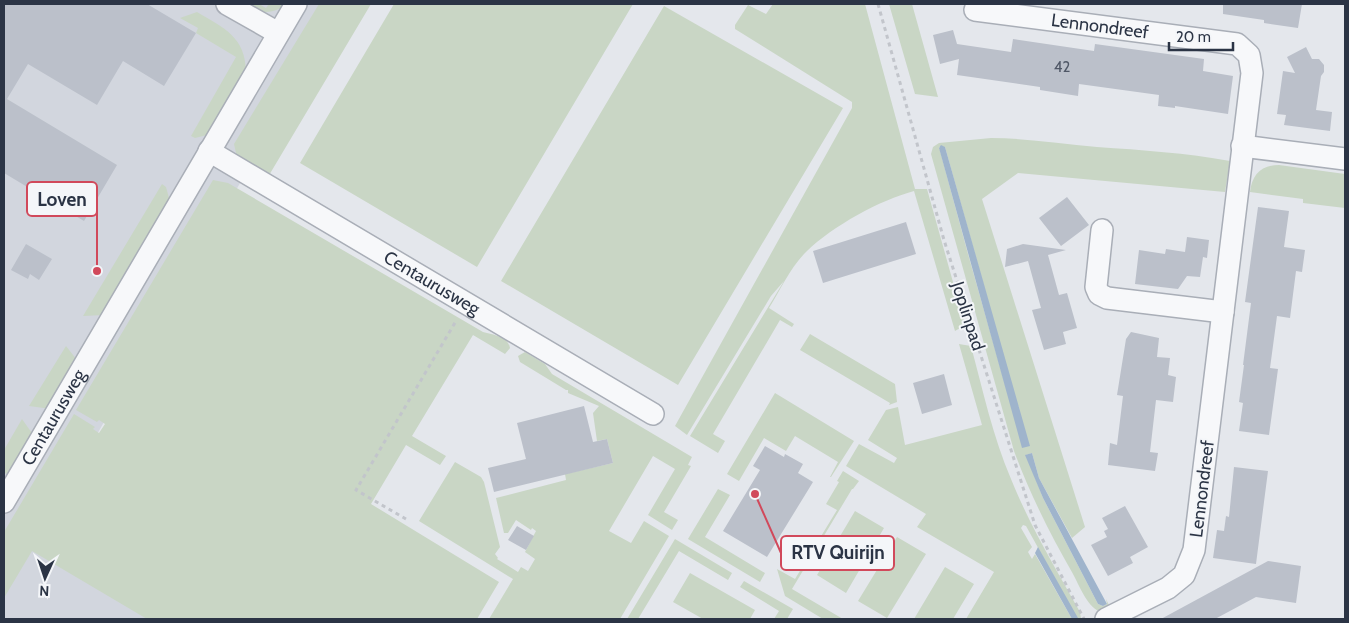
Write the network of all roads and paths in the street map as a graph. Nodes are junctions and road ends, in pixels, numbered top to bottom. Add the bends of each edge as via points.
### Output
1 (227, 4) edge
2 (296, 4) edge
3 (878, 4) edge
4 (975, 10) dead end
5 (278, 33) junction
6 (1242, 146) junction
7 (209, 151) junction
8 (1345, 159) edge
9 (1102, 230) dead end
10 (466, 304) junction
11 (1223, 312) junction
12 (653, 414) dead end
13 (4, 502) edge
14 (406, 519) dead end
15 (1084, 619) edge
16 (1106, 619) edge

1 - 5 street
2 - 5 street, Centaurusweg
3 - 15 path, Joplinpad via 944,240 1035,524
4 - 6 street, Lennondreef via 1237,44 1249,55 1252,73
5 - 7 street, Centaurusweg
6 - 8 street
6 - 11 street, Lennondreef
7 - 10 street, Centaurusweg
7 - 13 street, Centaurusweg
9 - 11 street via 1096,287 1100,294 1107,298
10 - 12 street, Centaurusweg
10 - 14 path via 356,490
11 - 16 street, Lennondreef via 1194,550 1184,575 1168,588

